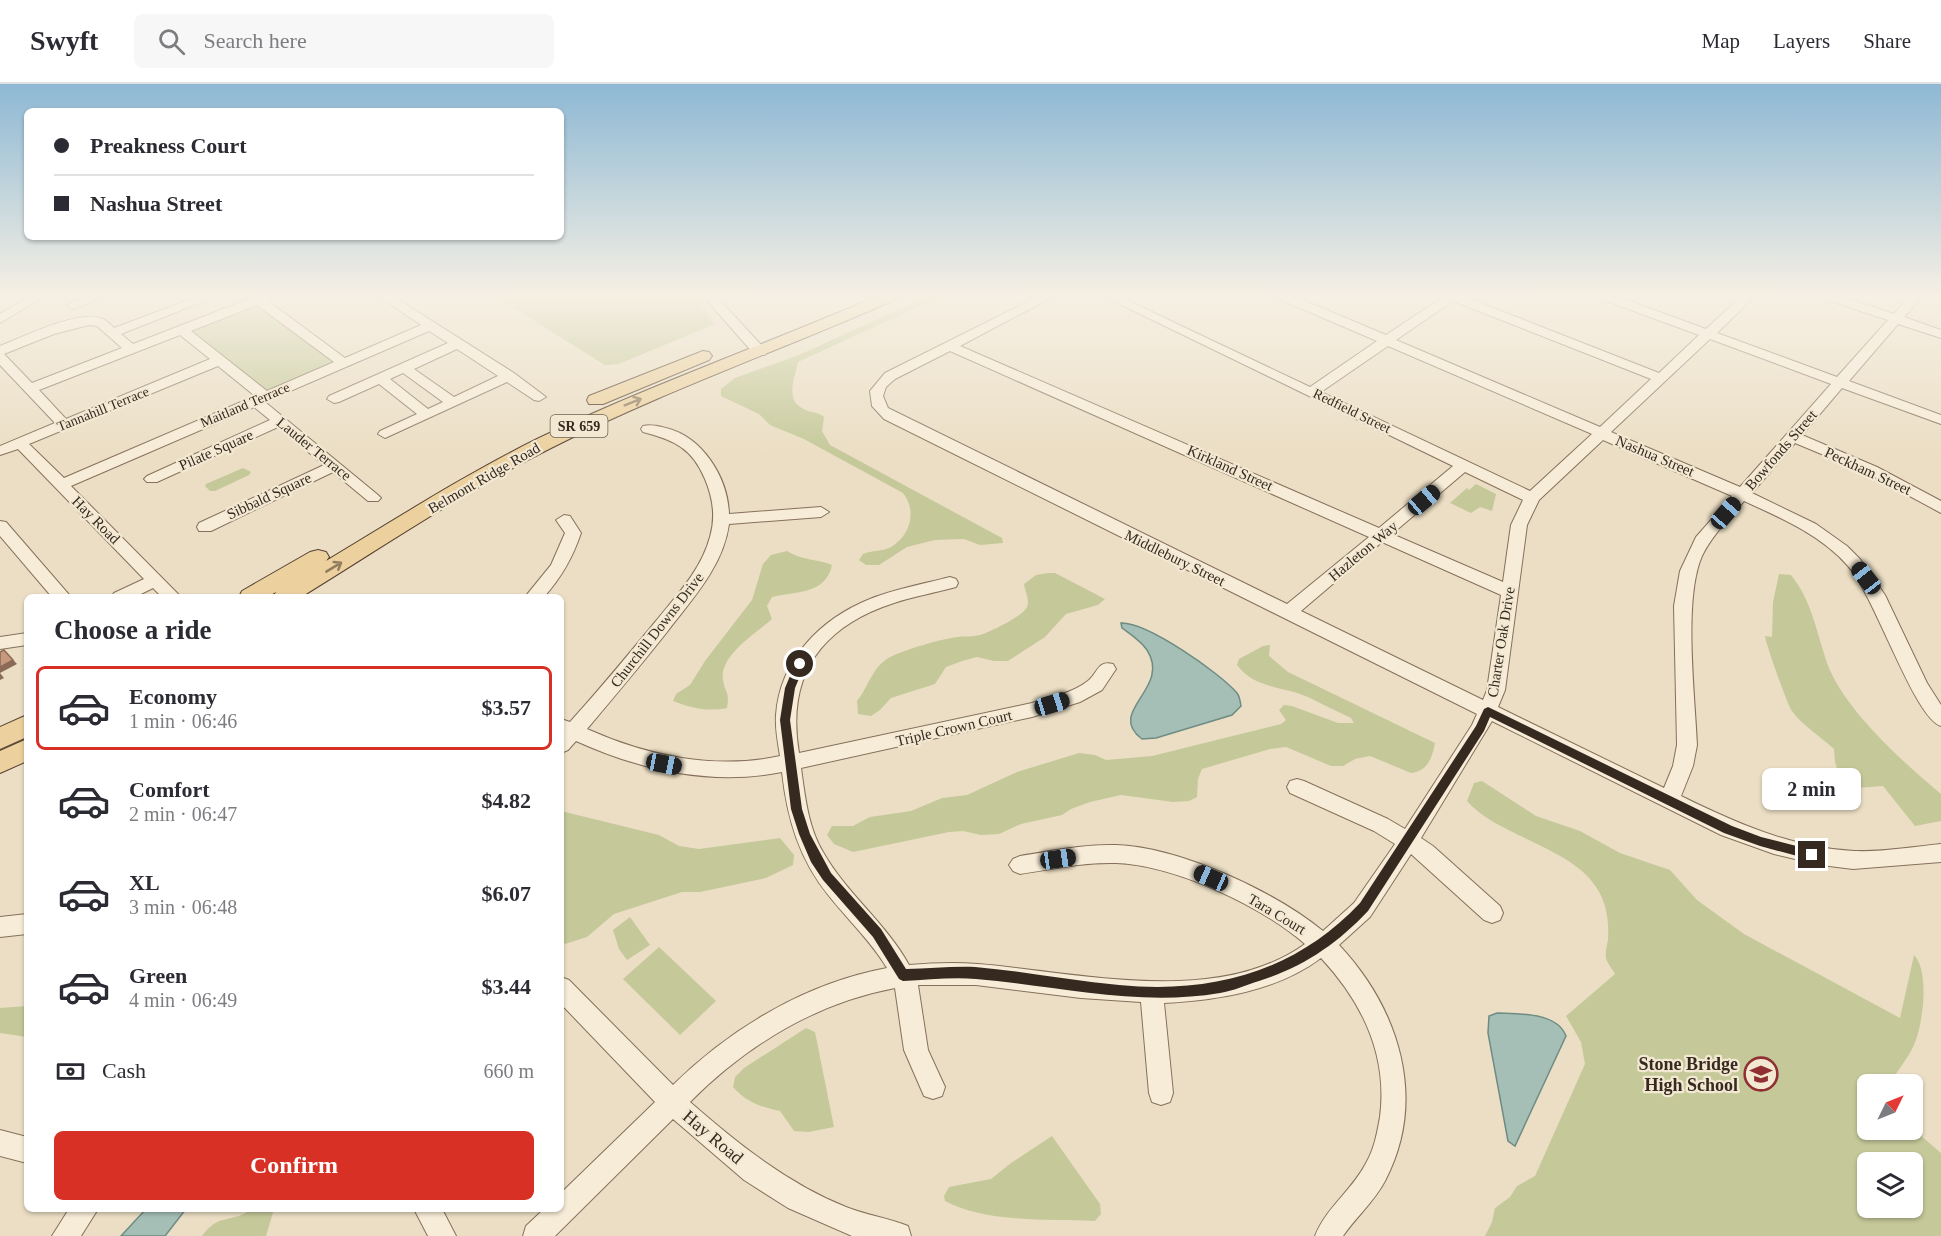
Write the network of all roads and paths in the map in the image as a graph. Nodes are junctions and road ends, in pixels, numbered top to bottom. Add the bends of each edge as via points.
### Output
1 (131, 349) edge
2 (204, 349) edge
3 (326, 349) edge
4 (377, 349) edge
5 (447, 349) edge
6 (466, 349) edge
7 (744, 349) edge
8 (747, 349) edge
9 (945, 349) edge
10 (956, 349) edge
11 (1220, 349) edge
12 (1374, 349) edge
13 (1407, 349) edge
14 (1587, 349) edge
15 (1692, 349) edge
16 (1748, 349) edge
17 (1870, 349) edge
18 (0, 357) edge
19 (218, 361) junction
20 (344, 363) junction
21 (404, 368) junction
22 (509, 376) junction
23 (380, 378) junction
24 (1660, 378) junction
25 (1840, 383) junction
26 (31, 388) junction
27 (1311, 392) junction
28 (539, 397) dead end
29 (260, 399) junction
30 (334, 399) dead end
31 (452, 402) junction
32 (427, 415) junction
33 (1941, 420) edge
34 (280, 421) junction
35 (64, 425) junction
36 (648, 429) dead end
37 (1601, 433) junction
38 (385, 434) dead end
39 (1793, 437) junction
40 (20, 443) junction
41 (0, 451) edge
42 (1464, 465) junction
43 (334, 466) junction
44 (152, 478) dead end
45 (61, 485) junction
46 (1742, 494) junction
47 (373, 498) dead end
48 (1532, 498) junction
49 (1941, 508) edge
50 (821, 512) dead end
51 (564, 520) dead end
52 (721, 520) junction
53 (0, 526) edge
54 (205, 527) dead end
55 (1382, 535) junction
56 (156, 580) junction
57 (950, 583) dead end
58 (1509, 592) junction
59 (59, 594) edge
60 (126, 594) edge
61 (169, 594) edge
62 (255, 594) edge
63 (289, 594) edge
64 (537, 594) edge
65 (1288, 612) junction
66 (24, 639) edge
67 (0, 643) edge
68 (1107, 669) dead end
69 (1488, 711) junction
70 (1941, 719) edge
71 (24, 727) edge
72 (566, 734) edge
73 (0, 739) edge
74 (24, 750) edge
75 (0, 763) edge
76 (790, 763) junction
77 (1297, 787) dead end
78 (1669, 801) junction
79 (1408, 840) junction
80 (1941, 853) edge
81 (1020, 865) dead end
82 (1492, 913) dead end
83 (24, 924) edge
84 (0, 927) edge
85 (1322, 944) junction
86 (903, 975) junction
87 (564, 991) edge
88 (1152, 994) junction
89 (933, 1087) dead end
90 (1161, 1093) dead end
91 (674, 1103) junction
92 (0, 1143) edge
93 (24, 1149) edge
94 (564, 1209) edge
95 (83, 1212) edge
96 (429, 1212) edge
97 (561, 1212) edge
98 (65, 1236) edge
99 (443, 1236) edge
100 (536, 1236) edge
101 (898, 1236) edge
102 (1328, 1236) edge

1 - 26 street
2 - 19 street, Lauder Terrace
3 - 20 street
4 - 20 street, Maitland Terrace
5 - 21 street
6 - 22 street
7 - 62 main road, Belmont Ridge Road / SR 659 via 632,384 550,422
63 -> 8 main road, Belmont Ridge Road / SR 659 via 498,467
9 - 65 street, Middlebury Street via 883,381 875,396 881,410
10 - 55 street, Kirkland Street
11 - 27 street, Redfield Street
12 - 27 street
13 - 37 street, Nashua Street
14 - 24 street
15 - 24 street, Charter Oak Drive
16 - 25 street
17 - 25 street, Bowfonds Street
18 - 26 street
19 - 29 street, Lauder Terrace
19 - 35 street, Tannahill Terrace
20 - 29 street, Maitland Terrace
21 - 23 street
21 - 31 street
22 - 28 street
22 - 31 street
23 - 30 street
23 - 32 street
24 - 37 street, Charter Oak Drive
25 - 33 street
25 - 39 street, Bowfonds Street
26 - 35 street
27 - 42 street, Redfield Street
29 - 34 street, Lauder Terrace
29 - 45 street, Maitland Terrace
31 - 32 street
32 - 38 street
34 - 43 street, Lauder Terrace
34 - 44 street, Pilate Square
35 - 40 street, Tannahill Terrace
36 - 52 street, Churchill Downs Drive via 682,439 698,456 714,483
37 - 46 street, Nashua Street
37 - 48 street, Charter Oak Drive
39 - 46 street, Bowfonds Street
39 - 49 street, Peckham Street via 1872,470
40 - 41 street, Tannahill Terrace
40 - 45 street, Hay Road
42 - 48 street, Redfield Street
42 - 55 street, Hazleton Way
43 - 47 street, Lauder Terrace
43 - 54 street, Sibbald Square
45 - 56 street, Hay Road
46 - 70 street, Nashua Street via 1808,526 1856,565 1875,592 1918,687
46 - 78 street, Bowfonds Street via 1702,541 1688,571 1683,606 1687,744
48 - 58 street, Charter Oak Drive via 1519,525
50 - 52 street
51 - 64 street via 573,533 569,549
52 - 72 street, Churchill Downs Drive via 700,578
53 - 59 street
55 - 58 street, Kirkland Street
55 - 65 street, Hazleton Way
56 - 60 street
56 - 61 street, Hay Road
57 - 76 street via 866,607 817,641 800,664 790,688 785,720
58 - 69 street, Charter Oak Drive via 1496,690
65 - 69 street, Middlebury Street
66 - 67 street
68 - 76 street, Triple Crown Court via 1088,689 1032,710
69 - 78 street, Middlebury Street
69 - 79 street, Charter Oak Drive
71 - 73 main road
72 - 76 street, Triple Crown Court via 679,767 735,770
74 - 75 main road
76 - 86 street via 797,809 815,858 842,896 877,933
77 - 79 street
78 - 80 street via 1728,829 1796,852 1855,860
79 - 82 street via 1443,865
79 - 85 street, Charter Oak Drive via 1364,907
81 - 85 street, Tara Court via 1106,854 1168,862 1225,884 1286,917
83 - 84 street
85 - 88 street, Charter Oak Drive via 1286,967 1245,982 1200,991
85 - 102 street, Tara Court via 1356,980 1378,1019 1393,1077 1390,1130 1381,1162
86 - 88 street, Charter Oak Drive via 974,973
86 - 89 street via 911,997 916,1047
86 - 91 street, Charter Oak Drive via 840,991 781,1016 726,1053
87 - 91 street, Hay Road
88 - 90 street
91 - 94 street, Charter Oak Drive
91 - 101 street, Hay Road via 708,1137 770,1183 818,1211 865,1229
92 - 93 street
95 - 98 street
96 - 99 street
97 - 100 street, Charter Oak Drive

